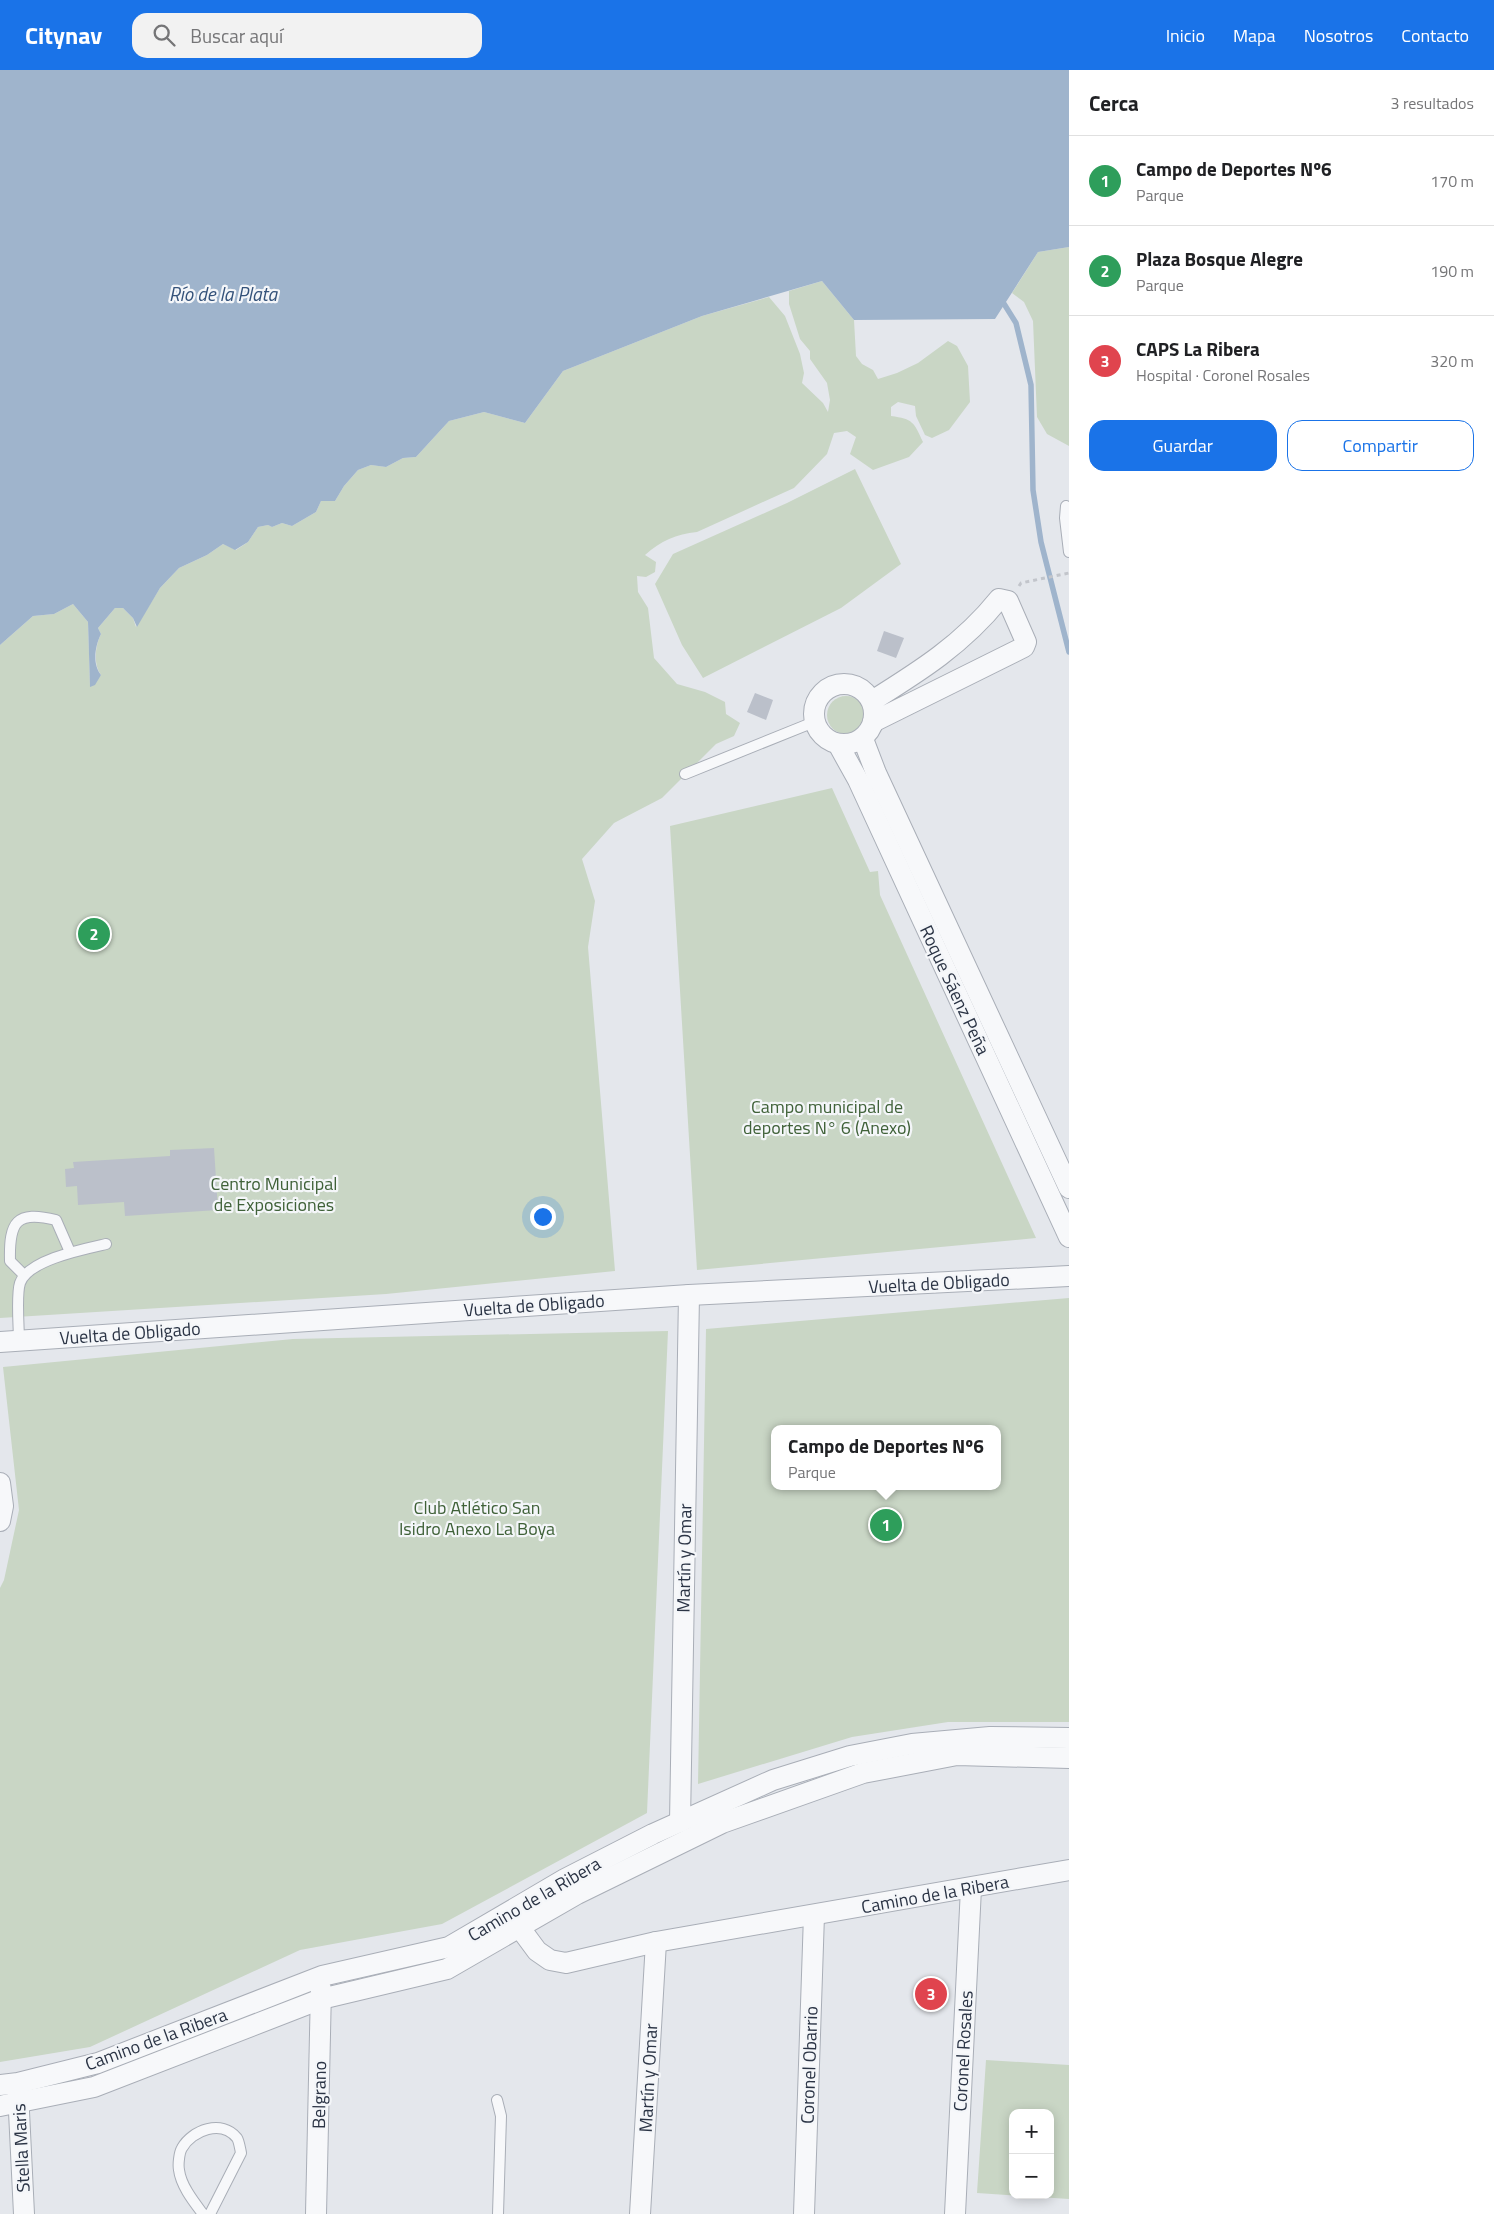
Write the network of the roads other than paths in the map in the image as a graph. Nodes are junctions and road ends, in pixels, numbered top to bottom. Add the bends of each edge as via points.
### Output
1 (1066, 506) dead end
2 (1069, 552) edge
3 (872, 701) junction
4 (814, 722) junction
5 (868, 730) junction
6 (838, 744) junction
7 (685, 774) dead end
8 (1069, 1188) edge
9 (1069, 1237) edge
10 (106, 1244) dead end
11 (70, 1252) junction
12 (24, 1275) junction
13 (1069, 1276) edge
14 (689, 1295) junction
15 (9, 1342) edge
16 (0, 1483) edge
17 (0, 1521) edge
18 (1069, 1738) edge
19 (1069, 1758) edge
20 (680, 1822) junction
21 (1069, 1870) edge
22 (971, 1888) junction
23 (814, 1915) junction
24 (520, 1928) junction
25 (656, 1942) junction
26 (322, 1976) junction
27 (321, 1999) junction
28 (9, 2084) edge
29 (497, 2100) dead end
30 (9, 2104) edge
31 (24, 2214) edge
32 (203, 2214) edge
33 (210, 2214) edge
34 (316, 2214) edge
35 (498, 2214) edge
36 (640, 2214) edge
37 (804, 2214) edge
38 (955, 2214) edge

1 - 2 lane via 1064,518
3 - 4 street via 860,688 844,683 828,688 818,697
3 - 5 street, Roque Sáenz Peña via 875,717
3 - 5 street via 921,671 979,624 999,599 1008,601 1026,642 1024,647
4 - 6 street, Roque Sáenz Peña via 820,734
4 - 7 lane
5 - 6 street via 853,742
5 - 8 street, Roque Sáenz Peña via 876,773
6 - 9 street, Roque Sáenz Peña via 862,789
10 - 11 lane
11 - 12 lane via 44,1262
11 - 12 lane via 56,1220 26,1216 17,1223 10,1237 10,1261
12 - 15 lane
13 - 14 street, Vuelta de Obligado
14 - 15 street, Vuelta de Obligado
14 - 20 street, Martín y Omar
16 - 17 street via 3,1506
18 - 20 street, Camino de la Ribera via 990,1737 912,1744 850,1756 773,1780
19 - 24 street, Camino de la Ribera via 957,1755 863,1773 722,1823 578,1894
20 - 26 street, Camino de la Ribera via 565,1879 449,1947
21 - 22 street, Camino de la Ribera
22 - 23 street, Camino de la Ribera
22 - 38 street, Coronel Rosales
23 - 25 street, Camino de la Ribera
23 - 37 street, Coronel Obarrio
24 - 25 street, Camino de la Ribera via 537,1951 550,1960 566,1963
24 - 27 street, Camino de la Ribera via 447,1969
25 - 36 street, Martín y Omar
26 - 27 street, Belgrano
26 - 28 street, Camino de la Ribera via 98,2063
27 - 30 street, Camino de la Ribera via 94,2087
27 - 34 street, Belgrano
28 - 30 street, Stella Maris
29 - 35 lane via 501,2116
30 - 31 street, Stella Maris
32 - 33 lane via 191,2198 179,2171 181,2149 190,2138 210,2127 227,2130 237,2138 241,2153

